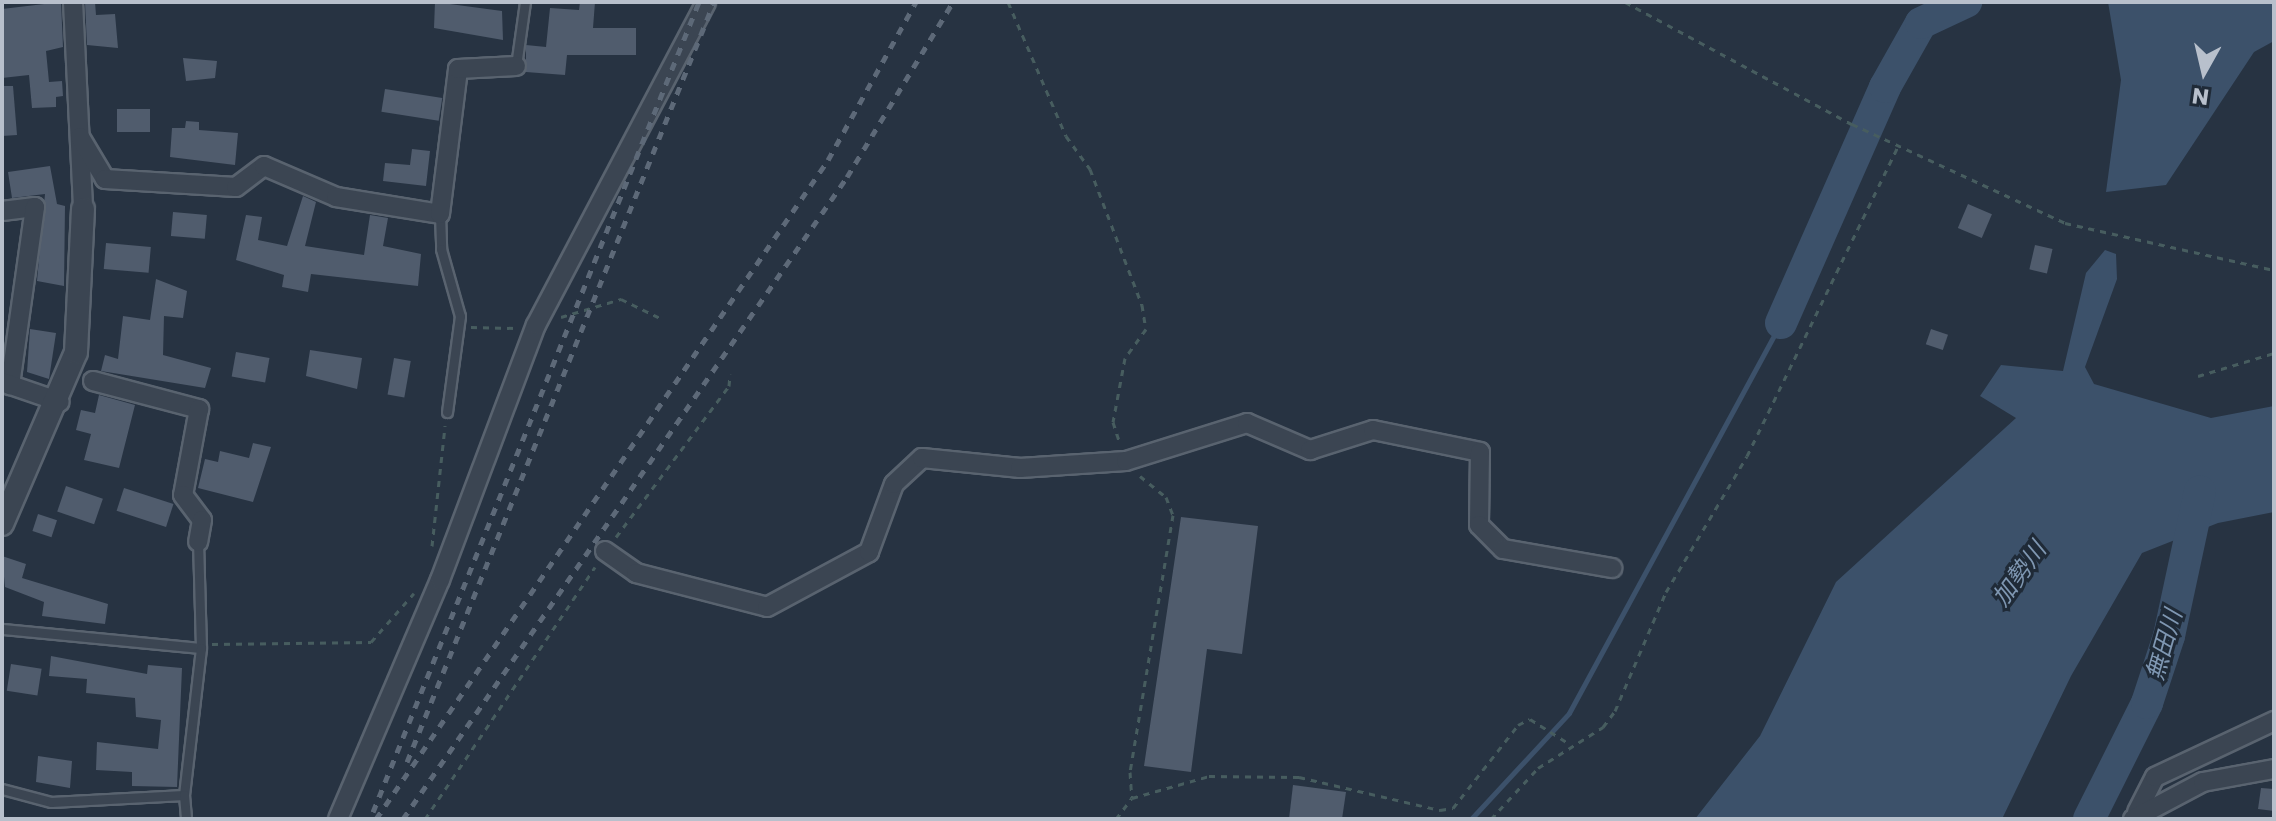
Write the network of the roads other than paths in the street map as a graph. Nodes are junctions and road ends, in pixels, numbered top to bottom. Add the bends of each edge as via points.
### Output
1 (73, 2) edge
2 (525, 2) edge
3 (706, 2) edge
4 (516, 66) joint
5 (80, 137) junction
6 (83, 209) joint
7 (2, 211) edge
8 (440, 214) junction
9 (93, 381) dead end
10 (6, 384) edge
11 (60, 402) junction
12 (447, 412) road end
13 (2, 524) edge
14 (198, 542) joint
15 (605, 551) road end
16 (1612, 568) dead end
17 (2, 629) edge
18 (201, 648) junction
19 (2274, 721) edge
20 (2274, 769) edge
21 (2, 789) edge
22 (184, 795) junction
23 (2135, 816) edge
24 (186, 819) edge
25 (338, 819) edge

1 - 5 street
2 - 4 lane
3 - 25 street via 536,325 440,580
4 - 8 street via 458,69
5 - 6 street
5 - 8 street via 105,179 236,187 264,166 336,197
6 - 11 street via 80,328
7 - 10 street via 35,207
8 - 12 lane via 441,249 460,316
9 - 14 street via 199,409 183,495 202,520
10 - 11 street
11 - 13 street
14 - 18 lane
15 - 16 street via 636,573 767,607 869,552 894,484 922,458 1020,468 1126,461 1247,423 1310,450 1373,430 1480,452 1479,525 1503,549
17 - 18 lane
18 - 22 lane
19 - 23 street via 2155,777
20 - 23 street via 2203,782
21 - 22 lane via 51,802
22 - 24 lane

